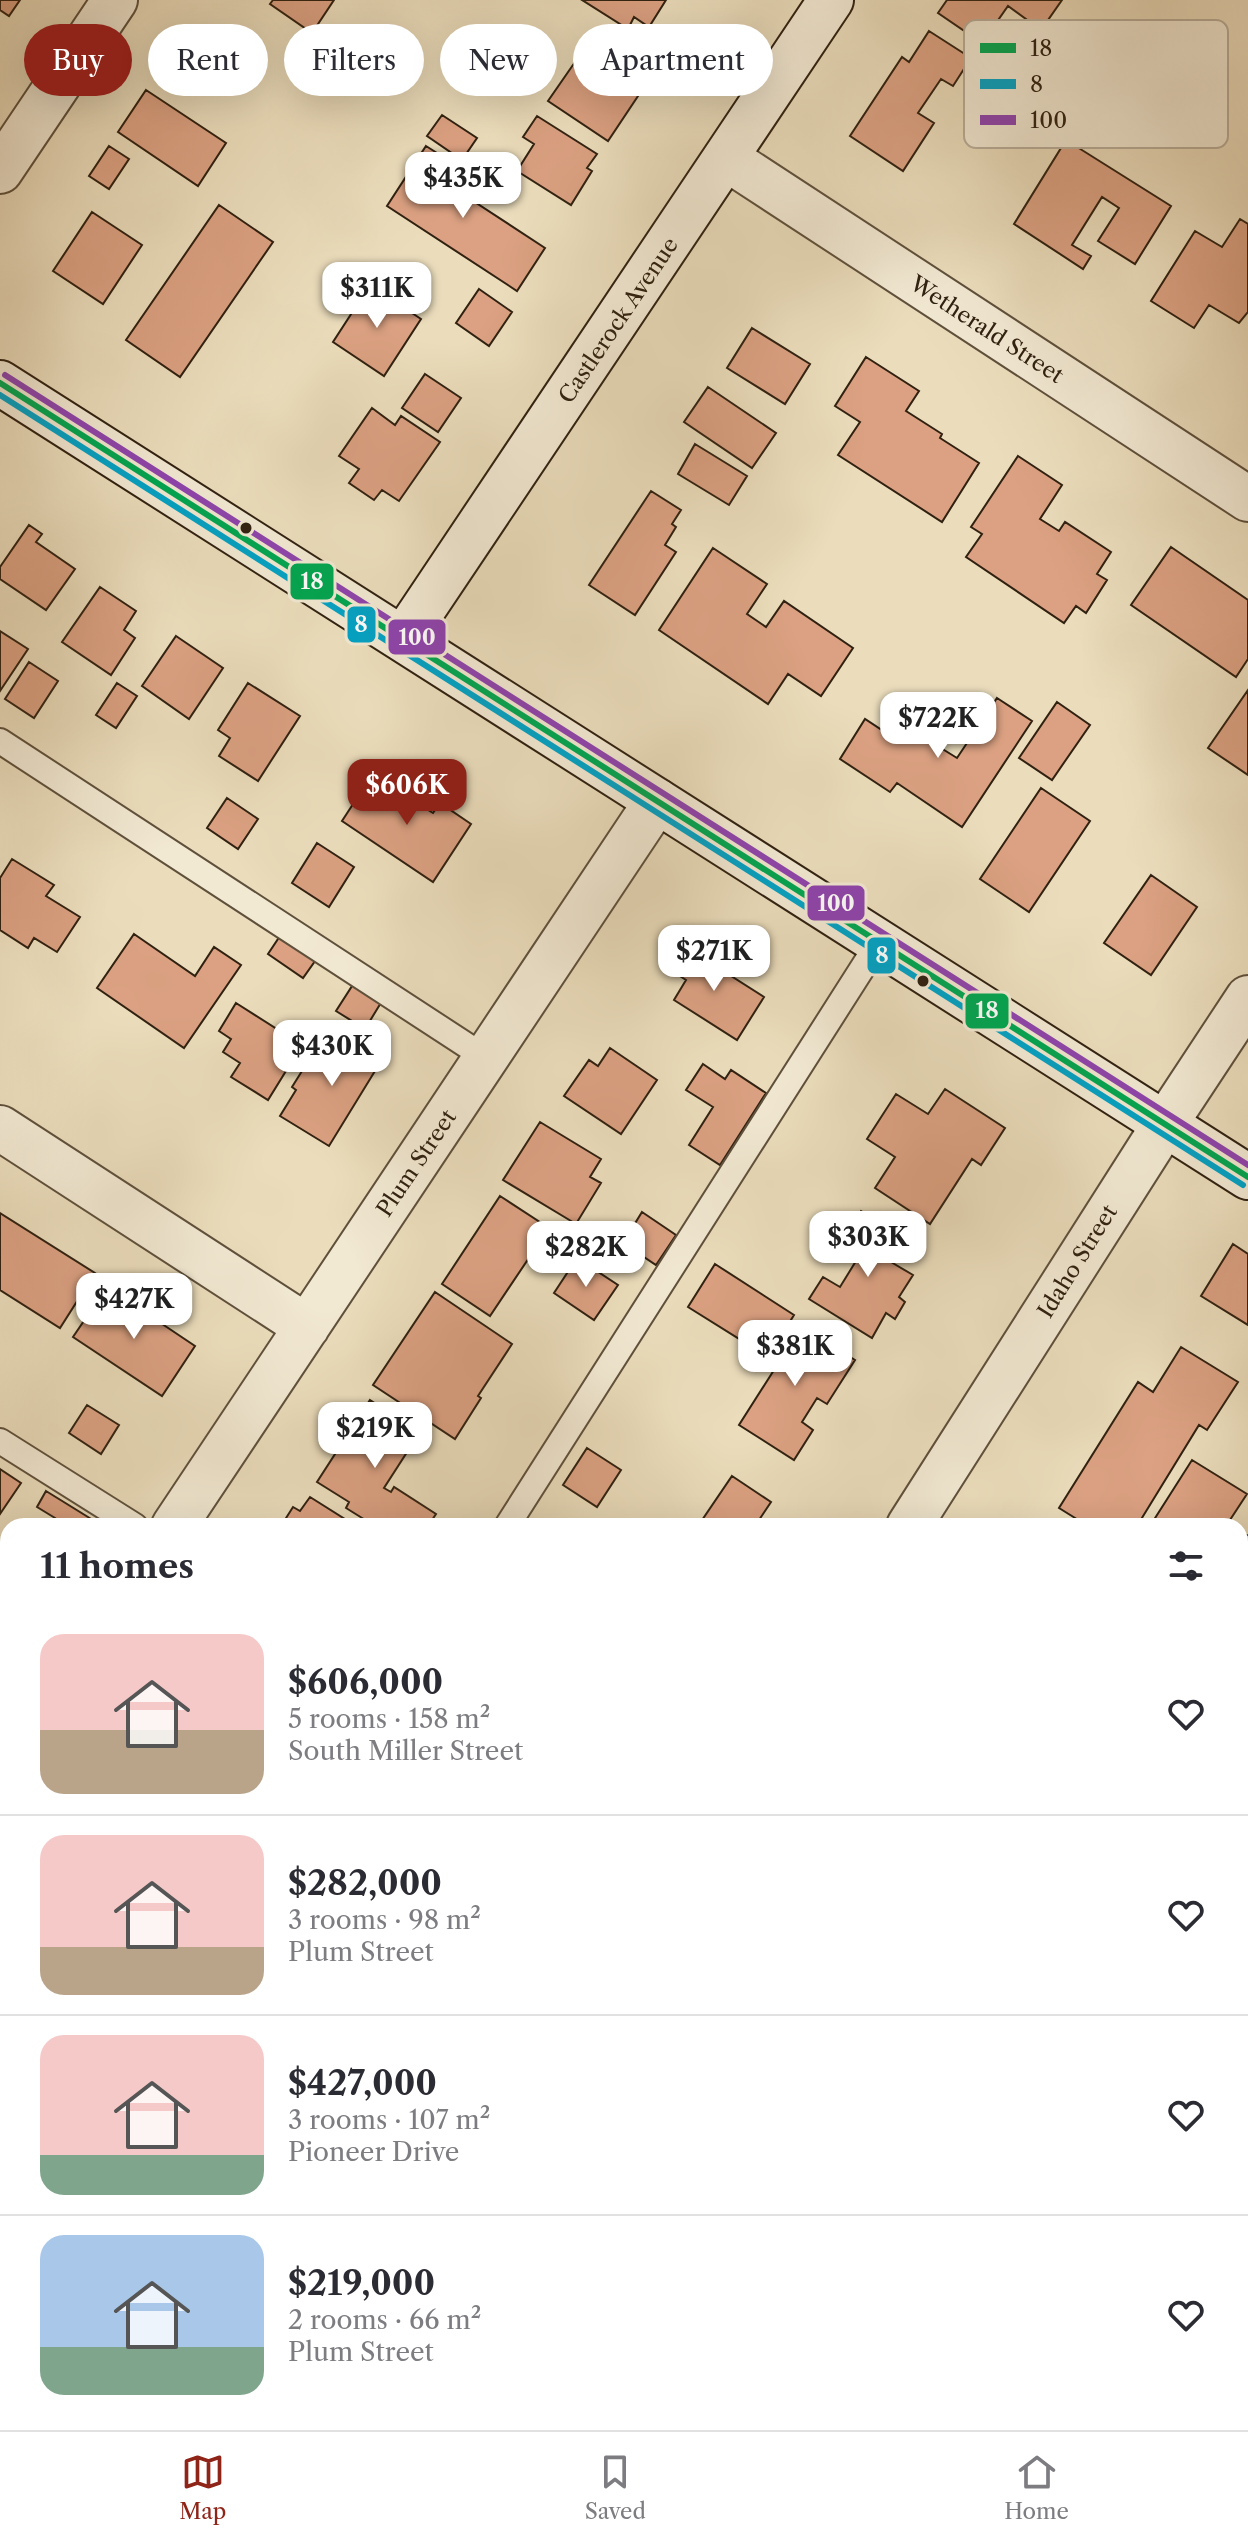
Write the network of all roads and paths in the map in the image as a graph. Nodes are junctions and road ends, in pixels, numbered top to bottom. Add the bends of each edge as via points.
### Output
1 (115, 0) edge
2 (831, 0) edge
3 (726, 158) junction
4 (0, 171) edge
5 (0, 383) edge
6 (1248, 499) edge
7 (403, 639) junction
8 (0, 741) edge
9 (657, 801) junction
10 (879, 942) junction
11 (1248, 998) edge
12 (486, 1058) junction
13 (1165, 1124) junction
14 (0, 1128) edge
15 (1248, 1177) edge
16 (307, 1327) junction
17 (0, 1441) edge
18 (122, 1518) edge
19 (179, 1518) edge
20 (512, 1518) edge
21 (914, 1518) edge

1 - 4 street
2 - 3 street, Castlerock Avenue
3 - 6 street, Wetherald Street
3 - 7 street, Castlerock Avenue
5 - 7 street
7 - 9 street
8 - 12 lane
9 - 10 street
9 - 12 street, Plum Street
10 - 13 street
10 - 20 lane
11 - 13 street, Idaho Street
12 - 16 street, Plum Street
13 - 15 street
13 - 21 street, Idaho Street
14 - 16 street
16 - 19 street, Plum Street
17 - 18 lane

